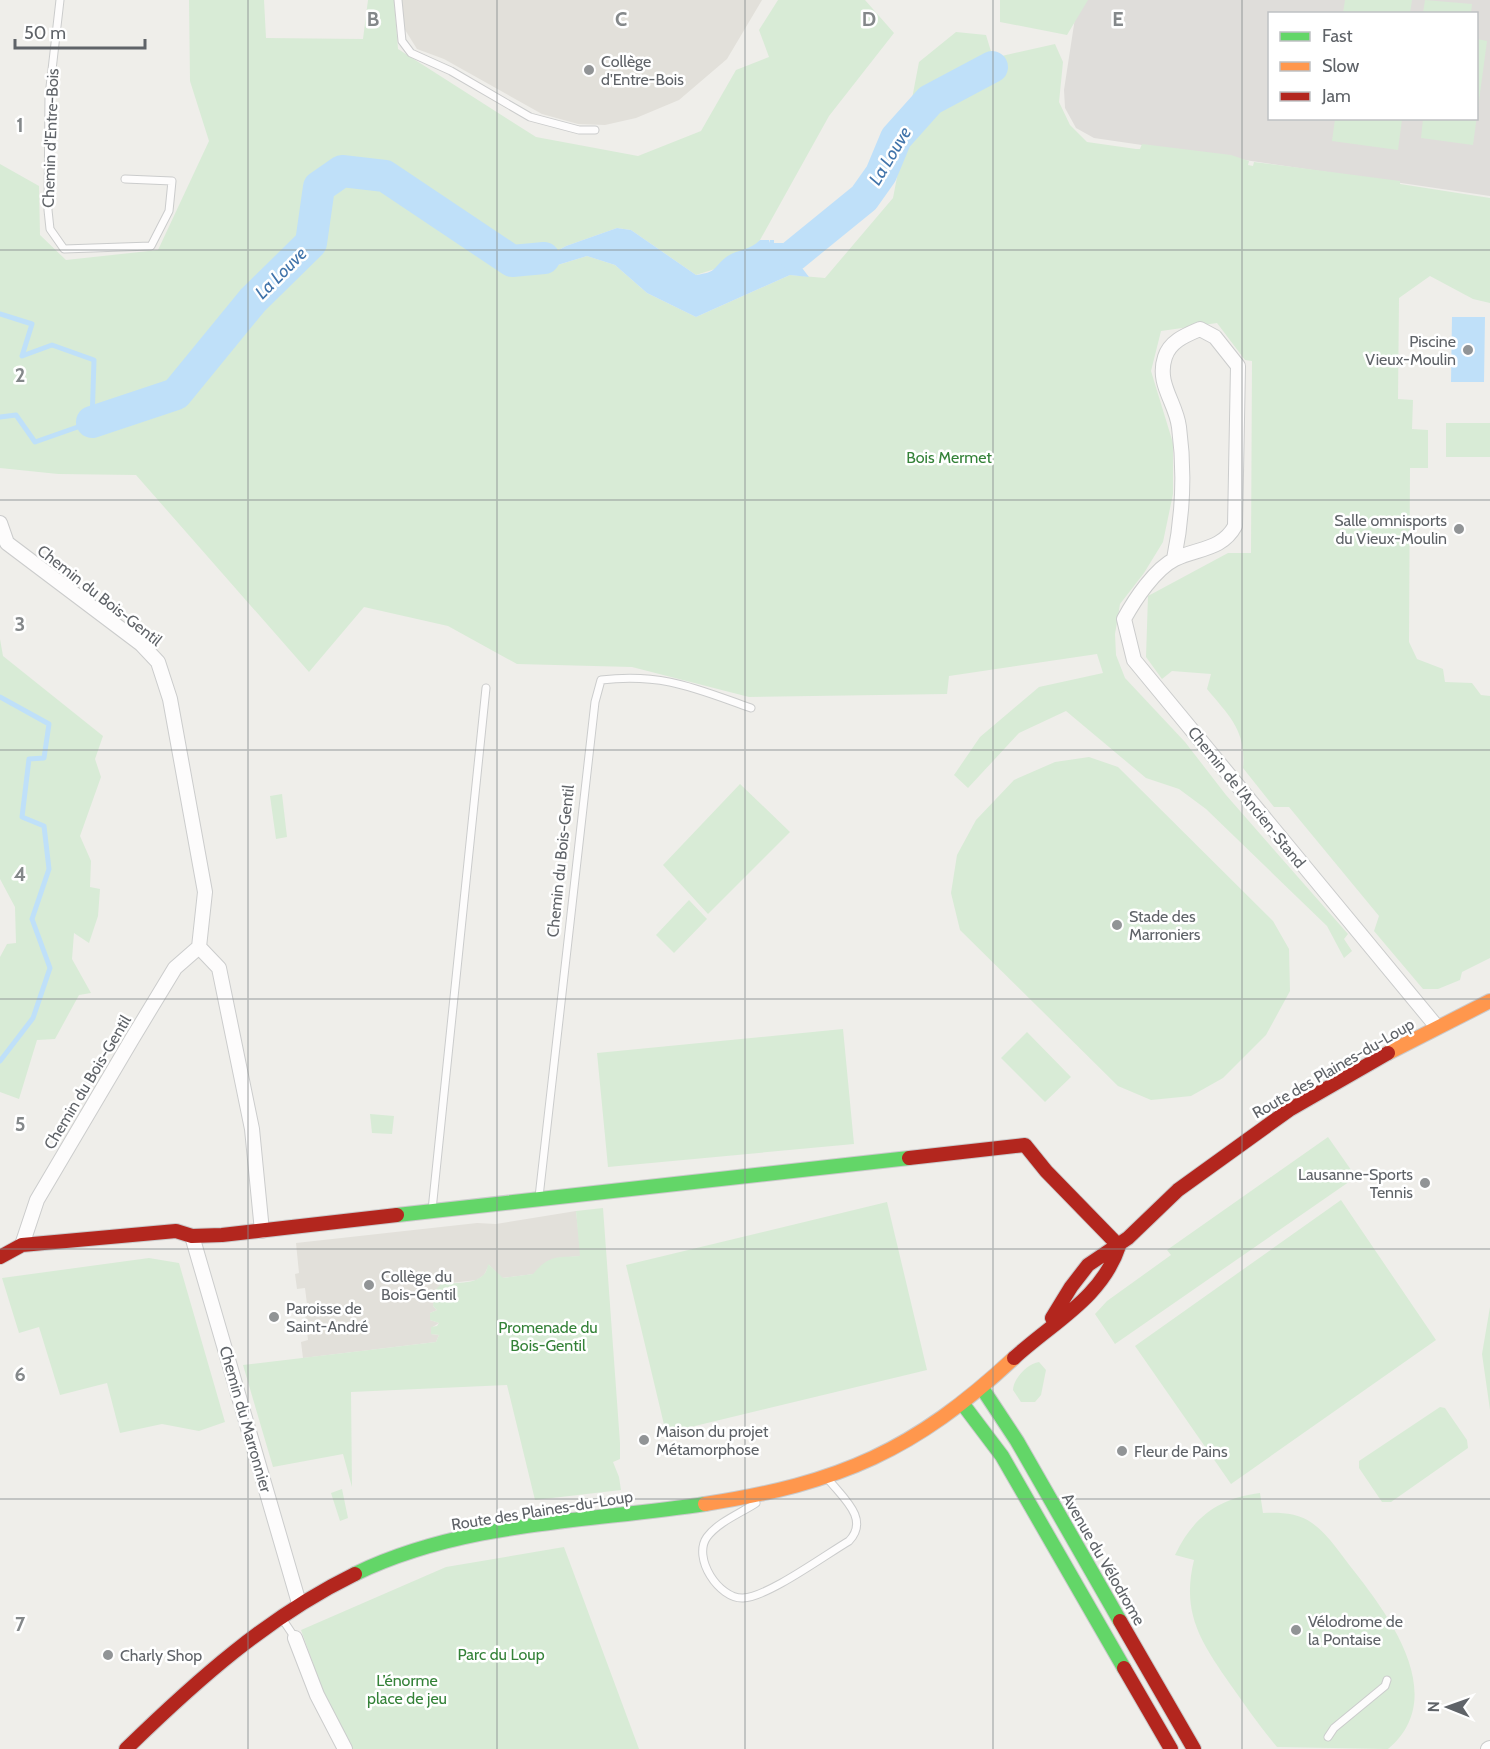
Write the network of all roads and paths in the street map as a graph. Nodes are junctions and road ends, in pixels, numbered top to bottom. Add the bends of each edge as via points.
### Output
1 (60, 0) edge
2 (398, 0) edge
3 (595, 130) dead end
4 (125, 179) dead end
5 (0, 523) edge
6 (1174, 560) junction
7 (486, 688) dead end
8 (751, 708) dead end
9 (199, 947) junction
10 (1490, 1001) edge
11 (1437, 1027) junction
12 (535, 1200) junction
13 (432, 1213) junction
14 (262, 1231) junction
15 (192, 1236) junction
16 (22, 1245) junction
17 (1119, 1246) junction
18 (0, 1257) edge
19 (1042, 1333) junction
20 (982, 1388) junction
21 (962, 1403) junction
22 (826, 1477) junction
23 (777, 1490) junction
24 (299, 1603) junction
25 (280, 1615) junction
26 (295, 1638) joint
27 (1386, 1680) dead end
28 (1328, 1737) dead end
29 (126, 1749) edge
30 (345, 1749) edge
31 (1171, 1749) edge
32 (1194, 1749) edge

1 - 4 lane, Chemin d'Entre-Bois via 49,96 48,210 50,229 64,249 151,246 169,211 171,181
2 - 3 lane via 402,41 411,53 451,71 530,117 579,130
5 - 9 street, Chemin du Bois-Gentil via 8,543 141,644 158,662 170,699 205,892
6 - 6 street, Chemin de l'Ancien-Stand via 1182,522 1183,459 1179,423 1163,386 1165,356 1178,339 1200,329 1215,337 1238,366 1235,526 1228,538 1218,544
6 - 11 street, Chemin de l'Ancien-Stand via 1137,594 1124,619 1134,660
7 - 13 lane
8 - 12 lane, Chemin du Bois-Gentil via 665,679 601,680 595,702
9 - 14 street via 219,968 252,1129
9 - 16 street, Chemin du Bois-Gentil via 175,968 153,1004 37,1200
10 - 11 street, Route des Plaines-du-Loup
11 - 17 street, Route des Plaines-du-Loup via 1263,1127 1177,1191
12 - 13 street
12 - 17 street via 1025,1145
13 - 14 street
14 - 15 street
15 - 16 street via 176,1231
15 - 24 street, Chemin du Marronnier
16 - 18 street
17 - 19 street, Route des Plaines-du-Loup via 1089,1265
17 - 19 street, Route des Plaines-du-Loup via 1108,1273
19 - 20 street, Route des Plaines-du-Loup
20 - 21 street, Route des Plaines-du-Loup
20 - 32 street, Avenue du Vélodrome via 1020,1446
21 - 22 street, Route des Plaines-du-Loup via 888,1451
21 - 31 street via 1002,1456
22 - 23 street, Route des Plaines-du-Loup
22 - 23 lane, Route des Plaines-du-Loup via 850,1506 858,1522 857,1533 763,1592 732,1597 719,1588 703,1558 705,1539 714,1529
23 - 24 street, Route des Plaines-du-Loup via 466,1536 377,1564
24 - 25 street, Route des Plaines-du-Loup
25 - 26 lane
25 - 29 street, Route des Plaines-du-Loup via 232,1649
26 - 30 street via 317,1695
27 - 28 lane via 1385,1686

